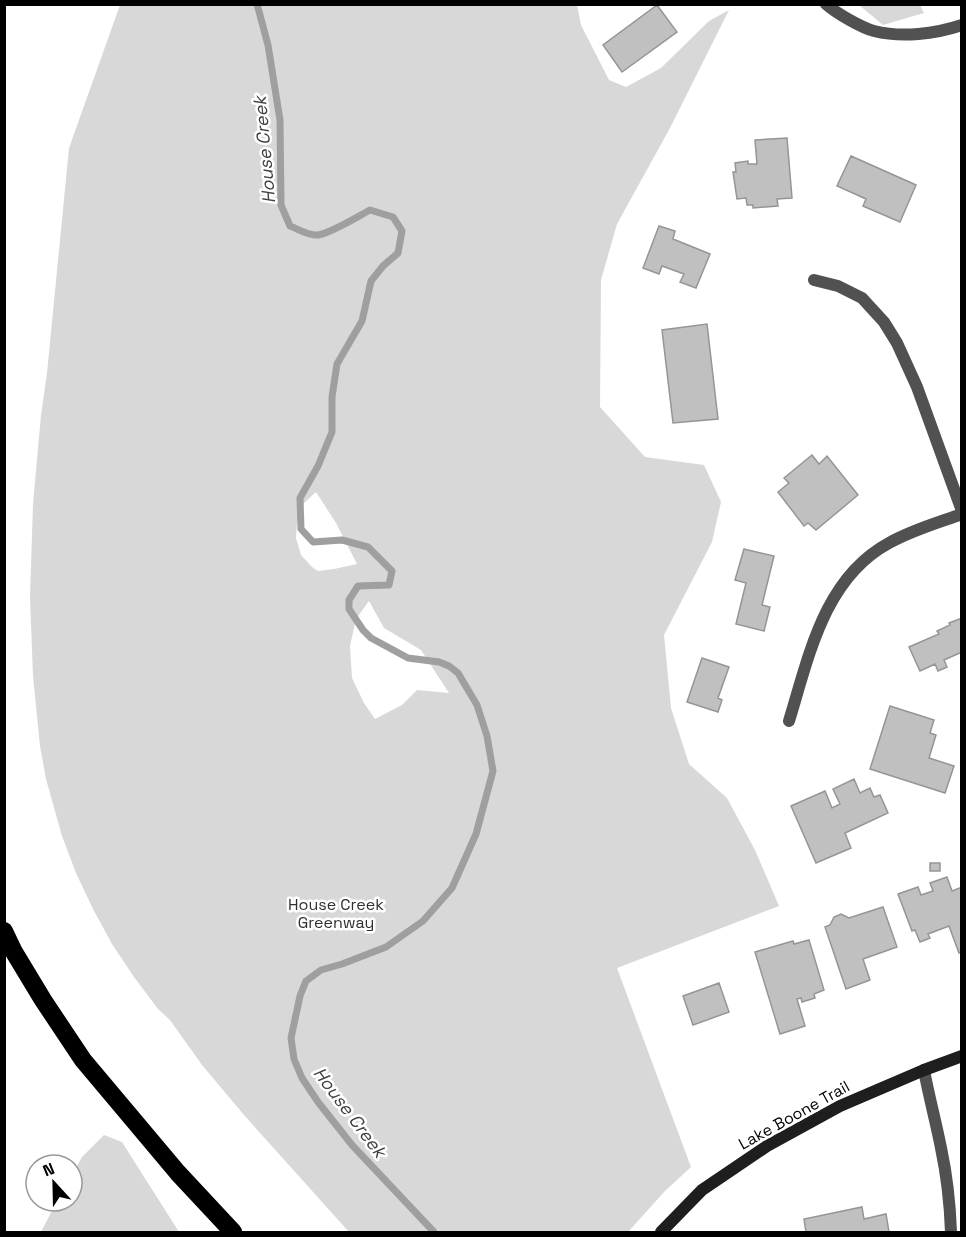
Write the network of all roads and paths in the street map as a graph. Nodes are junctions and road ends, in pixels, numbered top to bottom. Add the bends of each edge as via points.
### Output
1 (826, 4) edge
2 (962, 24) edge
3 (814, 280) dead end
4 (962, 512) edge
5 (789, 721) dead end
6 (4, 931) edge
7 (962, 1056) edge
8 (924, 1070) junction
9 (233, 1233) edge
10 (661, 1233) edge
11 (951, 1233) edge

1 - 2 street via 873,31 909,35 944,31
3 - 4 street via 862,298 884,322 917,387
4 - 5 street via 887,544 848,577 828,606 816,634
6 - 9 highway via 83,1060
7 - 8 main road, Lake Boone Trail
8 - 10 main road, Lake Boone Trail via 840,1106 767,1146 702,1190
8 - 11 street via 942,1149

